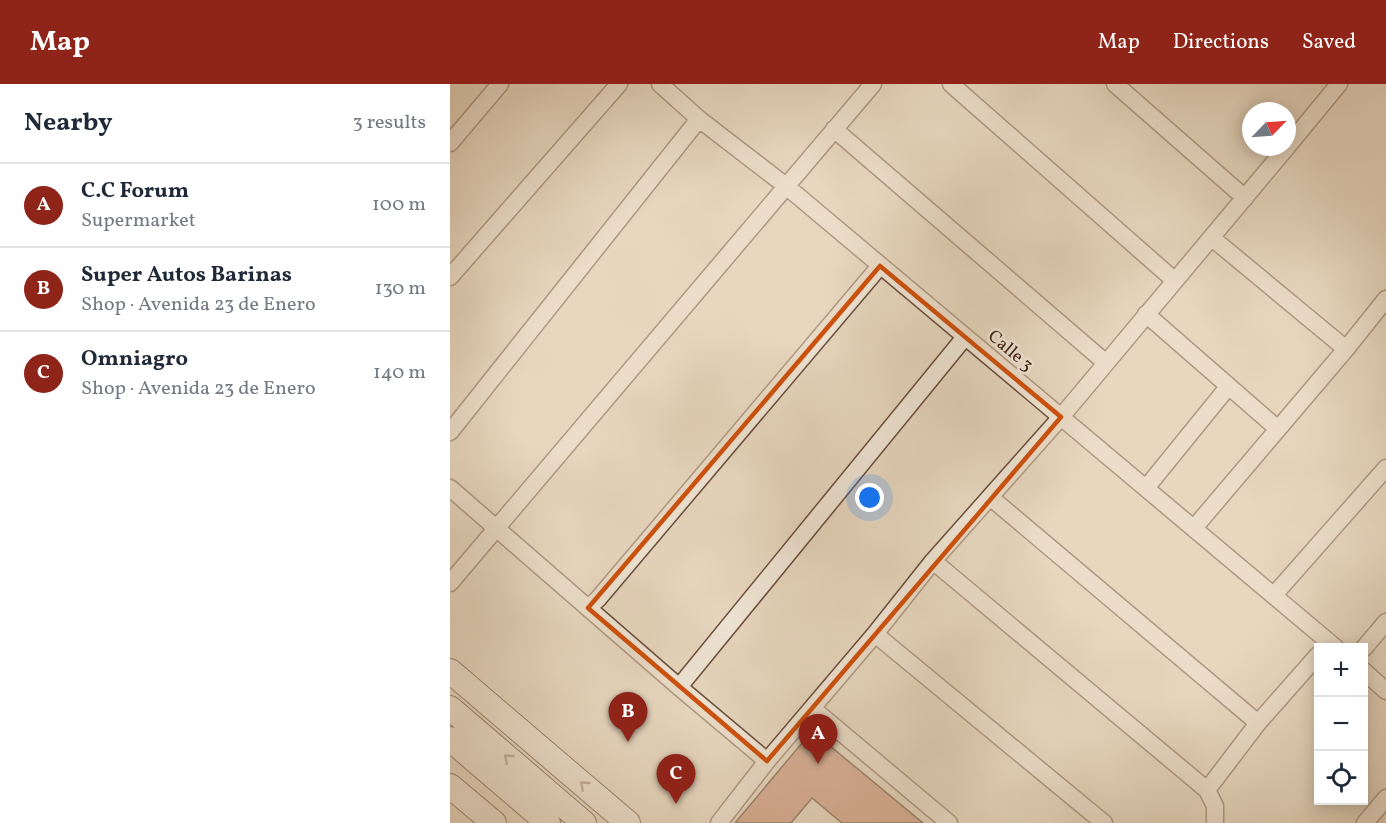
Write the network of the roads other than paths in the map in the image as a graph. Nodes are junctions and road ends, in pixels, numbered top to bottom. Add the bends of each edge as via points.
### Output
1 (500, 84) edge
2 (619, 84) edge
3 (660, 84) edge
4 (873, 84) edge
5 (951, 84) edge
6 (1115, 84) edge
7 (1339, 84) edge
8 (699, 119) junction
9 (834, 129) junction
10 (1296, 136) edge
11 (450, 143) edge
12 (1280, 156) edge
13 (786, 186) junction
14 (1245, 198) junction
15 (1212, 238) junction
16 (880, 266) junction
17 (450, 277) edge
18 (1174, 280) junction
19 (1386, 299) edge
20 (1146, 314) junction
21 (965, 337) junction
22 (1346, 349) junction
23 (1106, 363) junction
24 (1228, 387) junction
25 (1061, 417) junction
26 (1278, 429) junction
27 (450, 432) edge
28 (1386, 468) edge
29 (450, 488) edge
30 (1146, 488) junction
31 (990, 497) junction
32 (496, 527) junction
33 (1194, 528) junction
34 (933, 561) junction
35 (450, 583) edge
36 (1274, 595) junction
37 (588, 608) junction
38 (1386, 622) edge
39 (875, 634) junction
40 (1327, 643) edge
41 (1368, 643) edge
42 (1314, 660) edge
43 (450, 671) edge
44 (1368, 675) edge
45 (679, 687) junction
46 (1386, 691) edge
47 (450, 708) edge
48 (812, 708) junction
49 (1258, 723) junction
50 (450, 739) edge
51 (767, 761) junction
52 (450, 786) edge
53 (1207, 790) junction
54 (1386, 798) edge
55 (494, 823) edge
56 (548, 823) edge
57 (585, 823) edge
58 (628, 823) edge
59 (719, 823) edge
60 (949, 823) edge
61 (1104, 823) edge
62 (1215, 823) edge
63 (1365, 823) edge

1 - 11 street
2 - 17 street
3 - 8 street, Calle 3
4 - 9 street
5 - 18 street
6 - 14 street
7 - 10 street
8 - 13 street, Calle 3
8 - 27 street
9 - 13 street
9 - 23 street
12 - 14 street
13 - 16 street, Calle 3
13 - 32 street
14 - 15 street
15 - 18 street
15 - 22 street
16 - 21 street, Calle 3
16 - 37 street
18 - 20 street
19 - 22 street
20 - 23 street
20 - 24 street
21 - 25 street, Calle 3
21 - 45 street
22 - 26 street
23 - 25 street
24 - 26 street
24 - 30 street
25 - 30 street, Calle 3
25 - 31 street
26 - 33 street
28 - 36 street
29 - 32 street
30 - 33 street, Calle 3
31 - 34 street
31 - 49 street
32 - 35 street
32 - 37 street
33 - 36 street, Calle 3
34 - 39 street
34 - 53 street
36 - 40 street, Calle 3
37 - 45 street
38 - 41 street
39 - 48 street
39 - 61 street
42 - 49 street
58 -> 43 street
44 - 46 street
45 - 51 street
57 -> 47 street
48 - 51 street
48 - 60 street
49 - 53 street
50 - 56 street
51 - 59 street
52 - 55 street
53 - 62 street via 1215,806
54 - 63 street

